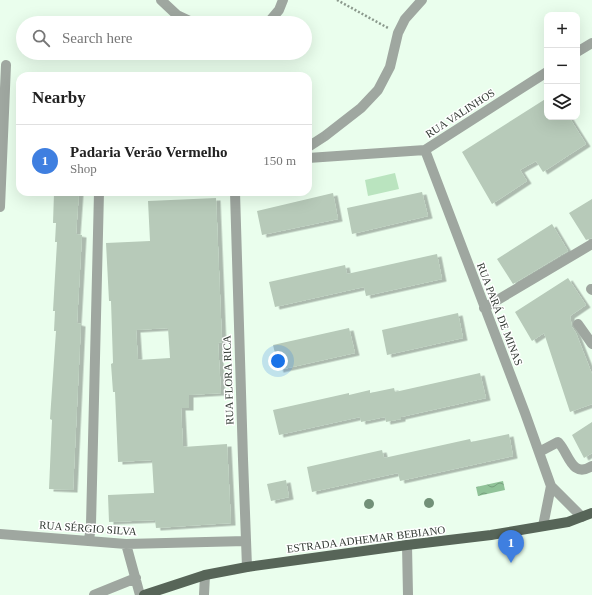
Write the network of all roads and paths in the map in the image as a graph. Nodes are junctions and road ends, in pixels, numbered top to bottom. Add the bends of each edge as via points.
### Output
1 (161, 0) edge
2 (283, 0) edge
3 (337, 0) edge
4 (422, 0) edge
5 (179, 16) edge
6 (274, 16) edge
7 (398, 33) junction
8 (592, 43) edge
9 (580, 50) edge
10 (6, 65) dead end
11 (544, 74) edge
12 (312, 144) edge
13 (425, 150) junction
14 (312, 158) edge
15 (99, 196) edge
16 (235, 196) edge
17 (0, 207) edge
18 (592, 244) edge
19 (484, 308) junction
20 (578, 324) dead end
21 (592, 344) edge
22 (539, 452) junction
23 (592, 466) edge
24 (551, 486) junction
25 (592, 512) edge
26 (582, 517) junction
27 (543, 526) junction
28 (0, 534) edge
29 (246, 540) junction
30 (90, 541) junction
31 (126, 544) junction
32 (407, 545) junction
33 (247, 567) junction
34 (205, 575) junction
35 (136, 578) junction
36 (94, 595) edge
37 (140, 595) edge
38 (144, 595) edge
39 (204, 595) edge
40 (408, 595) edge

1 - 5 street
2 - 6 street
3 - 7 path
4 - 7 street via 405,19
7 - 12 street via 390,67 378,90 361,108
8 - 9 street
10 - 17 street
11 - 13 street, RUA VALINHOS
13 - 14 street, RUA VALINHOS
13 - 19 street, RUA PARÁ DE MINAS
15 - 30 street
16 - 29 street, RUA FLORA RICA
18 - 19 street
19 - 22 street, RUA PARÁ DE MINAS
20 - 21 street
22 - 23 street via 558,442 574,468 581,470
22 - 24 street, RUA PARÁ DE MINAS
24 - 26 street, RUA PARÁ DE MINAS
24 - 27 street
25 - 26 main road, ESTRADA ADHEMAR BEBIANO
26 - 27 main road, ESTRADA ADHEMAR BEBIANO
27 - 32 main road, ESTRADA ADHEMAR BEBIANO via 489,536
28 - 30 street, RUA SÉRGIO SILVA
29 - 31 street, RUA SÉRGIO SILVA
29 - 33 street, RUA FLORA RICA
30 - 31 street, RUA SÉRGIO SILVA
31 - 35 street
32 - 33 main road, ESTRADA ADHEMAR BEBIANO
32 - 40 street
33 - 34 main road, ESTRADA ADHEMAR BEBIANO
34 - 38 main road, ESTRADA ADHEMAR BEBIANO
34 - 39 street
35 - 36 street
35 - 37 street

